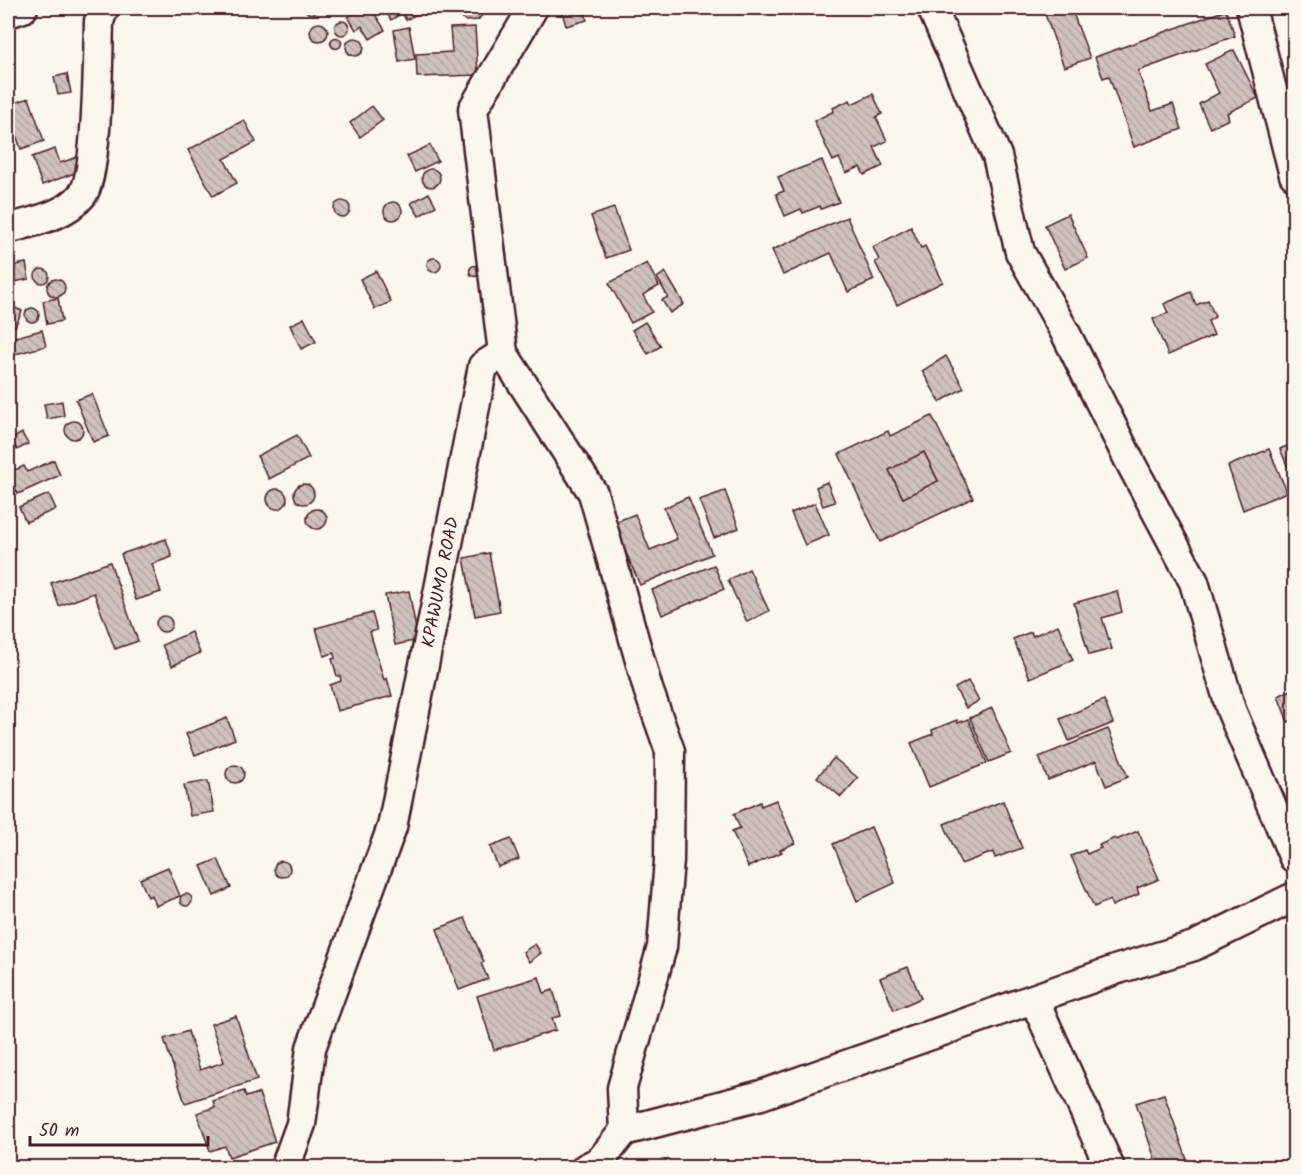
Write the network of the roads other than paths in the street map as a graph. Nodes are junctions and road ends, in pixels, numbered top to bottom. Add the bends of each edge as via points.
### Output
1 (23, 8) edge
2 (104, 8) edge
3 (533, 8) edge
4 (932, 8) edge
5 (1251, 8) edge
6 (8, 13) edge
7 (1294, 175) edge
8 (8, 229) edge
9 (503, 353) junction
10 (1294, 858) edge
11 (1294, 897) edge
12 (1034, 999) junction
13 (624, 1131) junction
14 (285, 1167) edge
15 (586, 1167) edge
16 (1110, 1167) edge

1 - 6 street
2 - 8 street via 99,21 94,154 84,194 57,214
3 - 9 street via 473,110
4 - 10 street via 997,156 1020,252 1194,582 1231,710
5 - 7 street
9 - 13 street via 593,494 648,689 670,751 669,860 662,947 622,1088
9 - 14 street, KPAWUMO ROAD via 483,366 392,827 311,1048 301,1124
11 - 12 street via 1194,946
12 - 13 street via 761,1095
12 - 16 street
13 - 15 street via 600,1161

